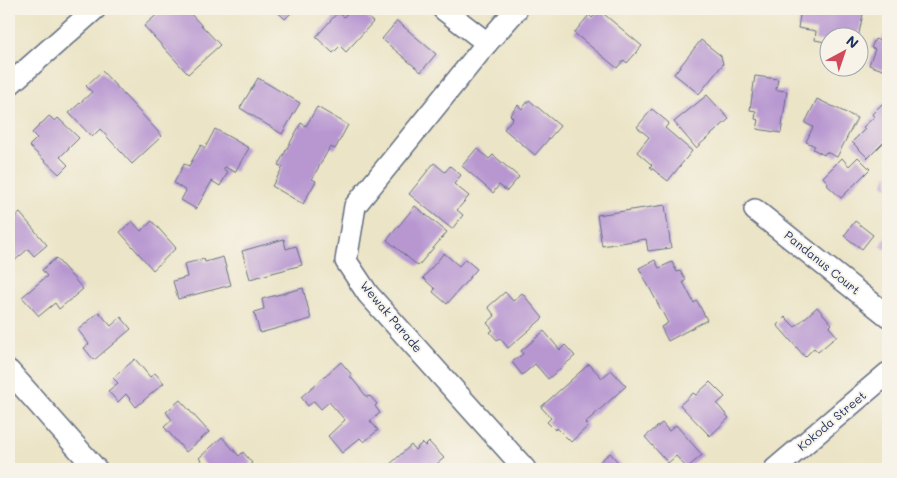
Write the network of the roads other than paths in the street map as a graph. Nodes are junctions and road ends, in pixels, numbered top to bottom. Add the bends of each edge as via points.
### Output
1 (95, 9) edge
2 (443, 9) edge
3 (517, 9) edge
4 (487, 43) junction
5 (9, 85) edge
6 (755, 210) dead end
7 (888, 316) edge
8 (9, 370) edge
9 (888, 373) edge
10 (96, 469) edge
11 (525, 469) edge
12 (775, 469) edge

1 - 5 street
2 - 4 street
3 - 4 street, Wewak Parade
4 - 11 street, Wewak Parade via 355,206 346,261 368,294
6 - 7 street, Pandanus Court
8 - 10 street
9 - 12 street, Kokoda Street

